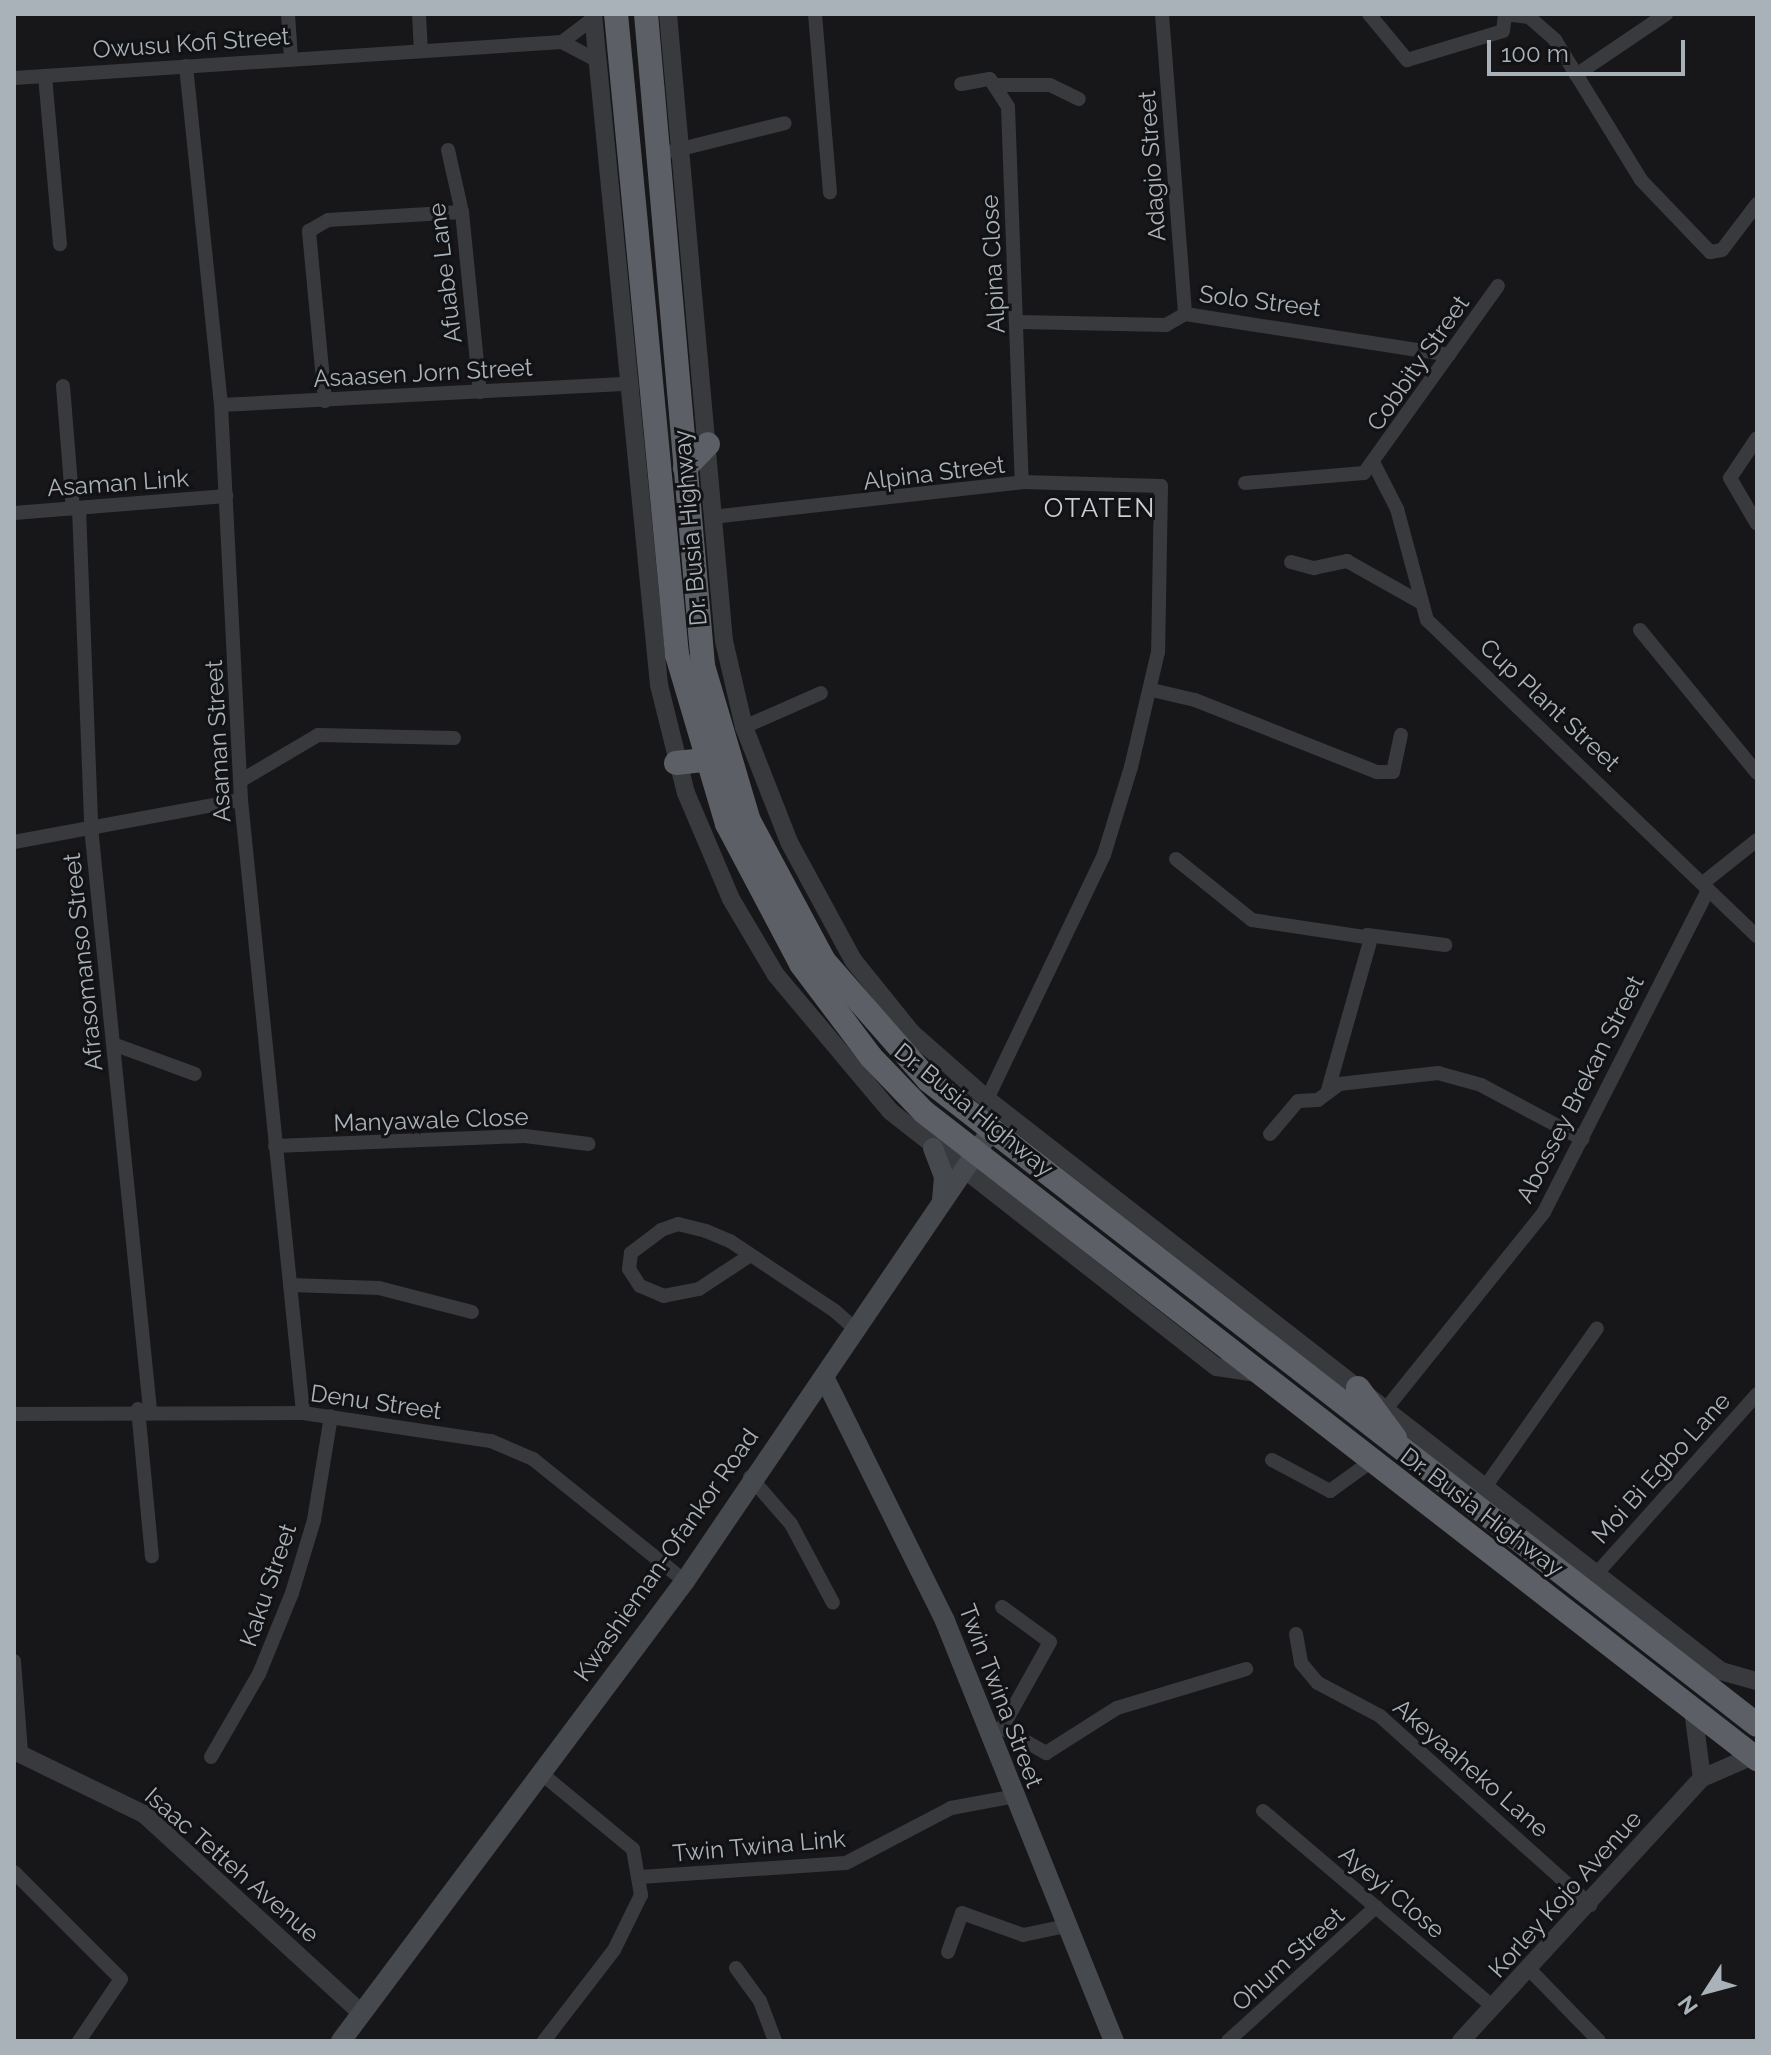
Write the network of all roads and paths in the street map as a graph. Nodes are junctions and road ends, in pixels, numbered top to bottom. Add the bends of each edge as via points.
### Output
1 (288, 14) edge
2 (419, 14) edge
3 (646, 14) edge
4 (668, 14) edge
5 (815, 14) edge
6 (1162, 14) edge
7 (1369, 14) edge
8 (1505, 14) edge
9 (1666, 14) edge
10 (601, 15) edge
11 (562, 42) junction
12 (421, 50) junction
13 (291, 58) junction
14 (598, 61) junction
15 (186, 66) junction
16 (1576, 75) junction
17 (45, 76) junction
18 (14, 78) edge
19 (961, 84) dead end
20 (998, 85) junction
21 (1079, 99) dead end
22 (785, 123) dead end
23 (448, 150) dead end
24 (669, 152) junction
25 (830, 192) dead end
26 (1757, 204) edge
27 (462, 212) junction
28 (60, 244) dead end
29 (1498, 286) dead end
30 (1185, 314) junction
31 (1019, 322) junction
32 (1449, 355) junction
33 (627, 384) junction
34 (63, 386) dead end
35 (480, 392) junction
36 (325, 401) junction
37 (221, 405) junction
38 (1757, 438) edge
39 (708, 444) junction
40 (1374, 464) junction
41 (685, 468) junction
42 (1022, 482) junction
43 (1245, 483) dead end
44 (226, 496) junction
45 (76, 509) junction
46 (14, 513) edge
47 (712, 517) junction
48 (1757, 524) edge
49 (1291, 562) dead end
50 (1418, 601) junction
51 (1640, 630) dead end
52 (1152, 690) junction
53 (821, 693) dead end
54 (744, 727) junction
55 (1401, 735) dead end
56 (454, 738) dead end
57 (703, 760) junction
58 (676, 763) junction
59 (1757, 773) edge
60 (242, 780) junction
61 (241, 800) junction
62 (91, 827) junction
63 (1757, 840) edge
64 (14, 842) edge
65 (1176, 859) dead end
66 (1705, 886) junction
67 (1367, 935) junction
68 (1757, 936) edge
69 (1445, 945) dead end
70 (113, 1044) junction
71 (871, 1057) junction
72 (195, 1074) dead end
73 (1327, 1093) junction
74 (987, 1099) junction
75 (992, 1129) junction
76 (1270, 1134) dead end
77 (1582, 1139) junction
78 (588, 1144) dead end
79 (275, 1146) junction
80 (933, 1148) junction
81 (977, 1153) junction
82 (962, 1174) junction
83 (942, 1202) junction
84 (749, 1256) junction
85 (290, 1285) junction
86 (1194, 1285) junction
87 (472, 1312) dead end
88 (1597, 1328) dead end
89 (855, 1329) junction
90 (1263, 1374) junction
91 (824, 1377) junction
92 (1358, 1388) joint
93 (1757, 1394) edge
94 (144, 1410) junction
95 (303, 1413) junction
96 (14, 1414) edge
97 (331, 1416) junction
98 (1386, 1421) junction
99 (1272, 1460) dead end
100 (1373, 1460) junction
101 (750, 1477) junction
102 (1485, 1487) junction
103 (152, 1556) dead end
104 (1598, 1572) junction
105 (685, 1581) junction
106 (833, 1603) dead end
107 (1002, 1607) dead end
108 (1296, 1634) dead end
109 (14, 1661) edge
110 (1246, 1669) dead end
111 (1757, 1681) edge
112 (1693, 1710) junction
113 (1757, 1725) edge
114 (995, 1730) junction
115 (17, 1752) edge
116 (211, 1757) dead end
117 (1755, 1757) edge
118 (542, 1774) junction
119 (1702, 1778) junction
120 (1011, 1797) junction
121 (1263, 1811) dead end
122 (14, 1872) edge
123 (640, 1877) junction
124 (1591, 1905) junction
125 (1376, 1907) junction
126 (1066, 1926) junction
127 (948, 1952) dead end
128 (736, 1968) dead end
129 (1529, 1969) junction
130 (1493, 2007) junction
131 (362, 2014) junction
132 (79, 2041) edge
133 (341, 2041) edge
134 (544, 2041) edge
135 (775, 2041) edge
136 (1114, 2041) edge
137 (1228, 2041) edge
138 (1461, 2041) edge
139 (1599, 2041) edge

1 - 13 street
2 - 12 street
3 - 24 highway, Dr. Busia Highway
4 - 24 street, Dr. Busia Highway
5 - 25 street
6 - 30 street, Adagio Street
7 - 8 street via 1407,60 1503,31
8 - 16 street via 1540,23
9 - 16 street
10 - 11 street
10 - 14 street, Dr. Busia Highway
10 - 57 highway, Dr. Busia Highway via 671,614
11 - 12 street, Owusu Kofi Street
11 - 14 street
12 - 13 street, Owusu Kofi Street
13 - 15 street, Owusu Kofi Street
14 - 33 street, Dr. Busia Highway
15 - 17 street, Owusu Kofi Street
15 - 37 street, Asaman Street
16 - 26 street via 1641,180 1710,252 1722,250
17 - 18 street, Owusu Kofi Street
17 - 28 street
19 - 20 street
20 - 21 street via 1050,85
20 - 31 street, Alpina Close via 1010,118
22 - 24 street
23 - 27 street, Afuabe Lane
24 - 39 street, Dr. Busia Highway
24 - 41 highway, Dr. Busia Highway
27 - 35 street, Afuabe Lane
27 - 36 street via 328,220 309,231
29 - 32 street, Cobbity Street
30 - 31 street, Solo Street via 1166,325
30 - 32 street, Solo Street
31 - 42 street, Alpina Close
32 - 40 street, Cobbity Street
33 - 35 street, Asaasen Jorn Street
33 - 58 street, Dr. Busia Highway via 651,625
34 - 45 street, Afrasomanso Street
35 - 36 street, Asaasen Jorn Street
36 - 37 street, Asaasen Jorn Street
37 - 44 street, Asaman Street
38 - 48 street via 1730,478
39 - 41 highway
39 - 47 street, Dr. Busia Highway
40 - 43 street via 1352,476
40 - 50 street, Cobbity Street via 1406,535
41 - 75 highway, Dr. Busia Highway via 703,666 733,781 766,861 816,950 872,1023
42 - 47 street, Alpina Street
42 - 52 street, Alpina Street via 1161,486 1163,584
44 - 45 street, Asaman Link
44 - 60 street, Asaman Street
45 - 46 street, Asaman Link
45 - 62 street, Afrasomanso Street
47 - 54 street, Dr. Busia Highway via 724,641
49 - 50 street, Cup Plant Street via 1314,568 1347,561
50 - 66 street, Cup Plant Street via 1433,626
51 - 59 street
52 - 55 street via 1195,700 1377,772 1393,772
52 - 74 street via 1104,855
53 - 54 street
54 - 74 street, Dr. Busia Highway via 789,842 853,960 912,1033
56 - 60 street via 326,733
57 - 58 highway
57 - 71 highway, Dr. Busia Highway via 781,931
58 - 80 street, Dr. Busia Highway via 725,886 776,975 830,1046
60 - 61 street, Asaman Street
61 - 62 street
61 - 79 street, Asaman Street
62 - 64 street
62 - 70 street, Afrasomanso Street
63 - 66 street
65 - 67 street via 1252,920
66 - 68 street, Cup Plant Street
66 - 77 street, Abossey Brekan Street
67 - 69 street
67 - 73 street via 1372,943 1329,1066
70 - 72 street
70 - 94 street, Afrasomanso Street
71 - 75 highway via 965,1129
71 - 81 highway, Dr. Busia Highway
73 - 76 street via 1298,1101
73 - 77 street via 1339,1084 1438,1073 1481,1085
74 - 92 street, Dr. Busia Highway
75 - 81 main road, Kwashieman-Ofankor Road
75 - 86 highway, Dr. Busia Highway
77 - 98 street, Abossey Brekan Street via 1544,1212
78 - 79 street, Manyawale Close via 525,1136
79 - 85 street, Asaman Street
80 - 82 street, Dr. Busia Highway
80 - 83 main road via 944,1177
81 - 82 main road, Kwashieman-Ofankor Road
81 - 86 highway via 1011,1166 1146,1271
81 - 90 highway, Dr. Busia Highway
82 - 83 main road, Kwashieman-Ofankor Road
82 - 90 street, Dr. Busia Highway via 1217,1367
83 - 89 main road, Kwashieman-Ofankor Road
84 - 84 street via 706,1231 678,1224 631,1253 629,1269 640,1286 664,1296 699,1289
84 - 89 street
85 - 87 street via 379,1288
85 - 95 street, Asaman Street
86 - 98 highway, Dr. Busia Highway
88 - 102 street
89 - 91 main road, Kwashieman-Ofankor Road
90 - 100 highway, Dr. Busia Highway
91 - 101 main road, Kwashieman-Ofankor Road
91 - 114 main road, Twin Twina Street
92 - 98 highway
93 - 104 street, Moi Bi Egbo Lane
94 - 95 street, Denu Street
94 - 96 street, Denu Street
94 - 103 street, Afrasomanso Street
95 - 97 street, Denu Street
97 - 105 street, Denu Street via 511,1447
97 - 116 street, Kaku Street via 314,1520 292,1593 259,1674
98 - 102 street
98 - 113 highway, Dr. Busia Highway via 1405,1453
99 - 100 street via 1330,1491
100 - 112 highway, Dr. Busia Highway
101 - 105 main road, Kwashieman-Ofankor Road
101 - 106 street via 783,1512
102 - 104 street
104 - 111 street via 1721,1671
105 - 118 main road, Kwashieman-Ofankor Road
107 - 114 street via 1050,1642
108 - 124 street, Akeyaaheko Lane via 1301,1663 1318,1683 1380,1716
109 - 115 street
110 - 114 street via 1117,1708 1046,1753
112 - 117 highway, Dr. Busia Highway
112 - 119 street
114 - 120 main road, Twin Twina Street
115 - 131 street, Isaac Tetteh Avenue via 144,1814
117 - 119 street, Korley Kojo Avenue
118 - 123 street via 633,1849
118 - 131 main road, Kwashieman-Ofankor Road
119 - 124 street, Korley Kojo Avenue
120 - 123 street, Twin Twina Link via 951,1808 846,1863
120 - 126 main road, Twin Twina Street
121 - 125 street, Ayeyi Close
122 - 132 street via 116,1970 121,1988
123 - 134 street via 626,1932
124 - 129 street, Korley Kojo Avenue
125 - 130 street, Ayeyi Close
125 - 137 street, Ohum Street
126 - 127 street via 1023,1935 962,1913
126 - 136 main road, Twin Twina Street
128 - 135 street via 760,2001
129 - 130 street, Korley Kojo Avenue
129 - 139 street
130 - 138 street, Korley Kojo Avenue
131 - 133 main road, Kwashieman-Ofankor Road

